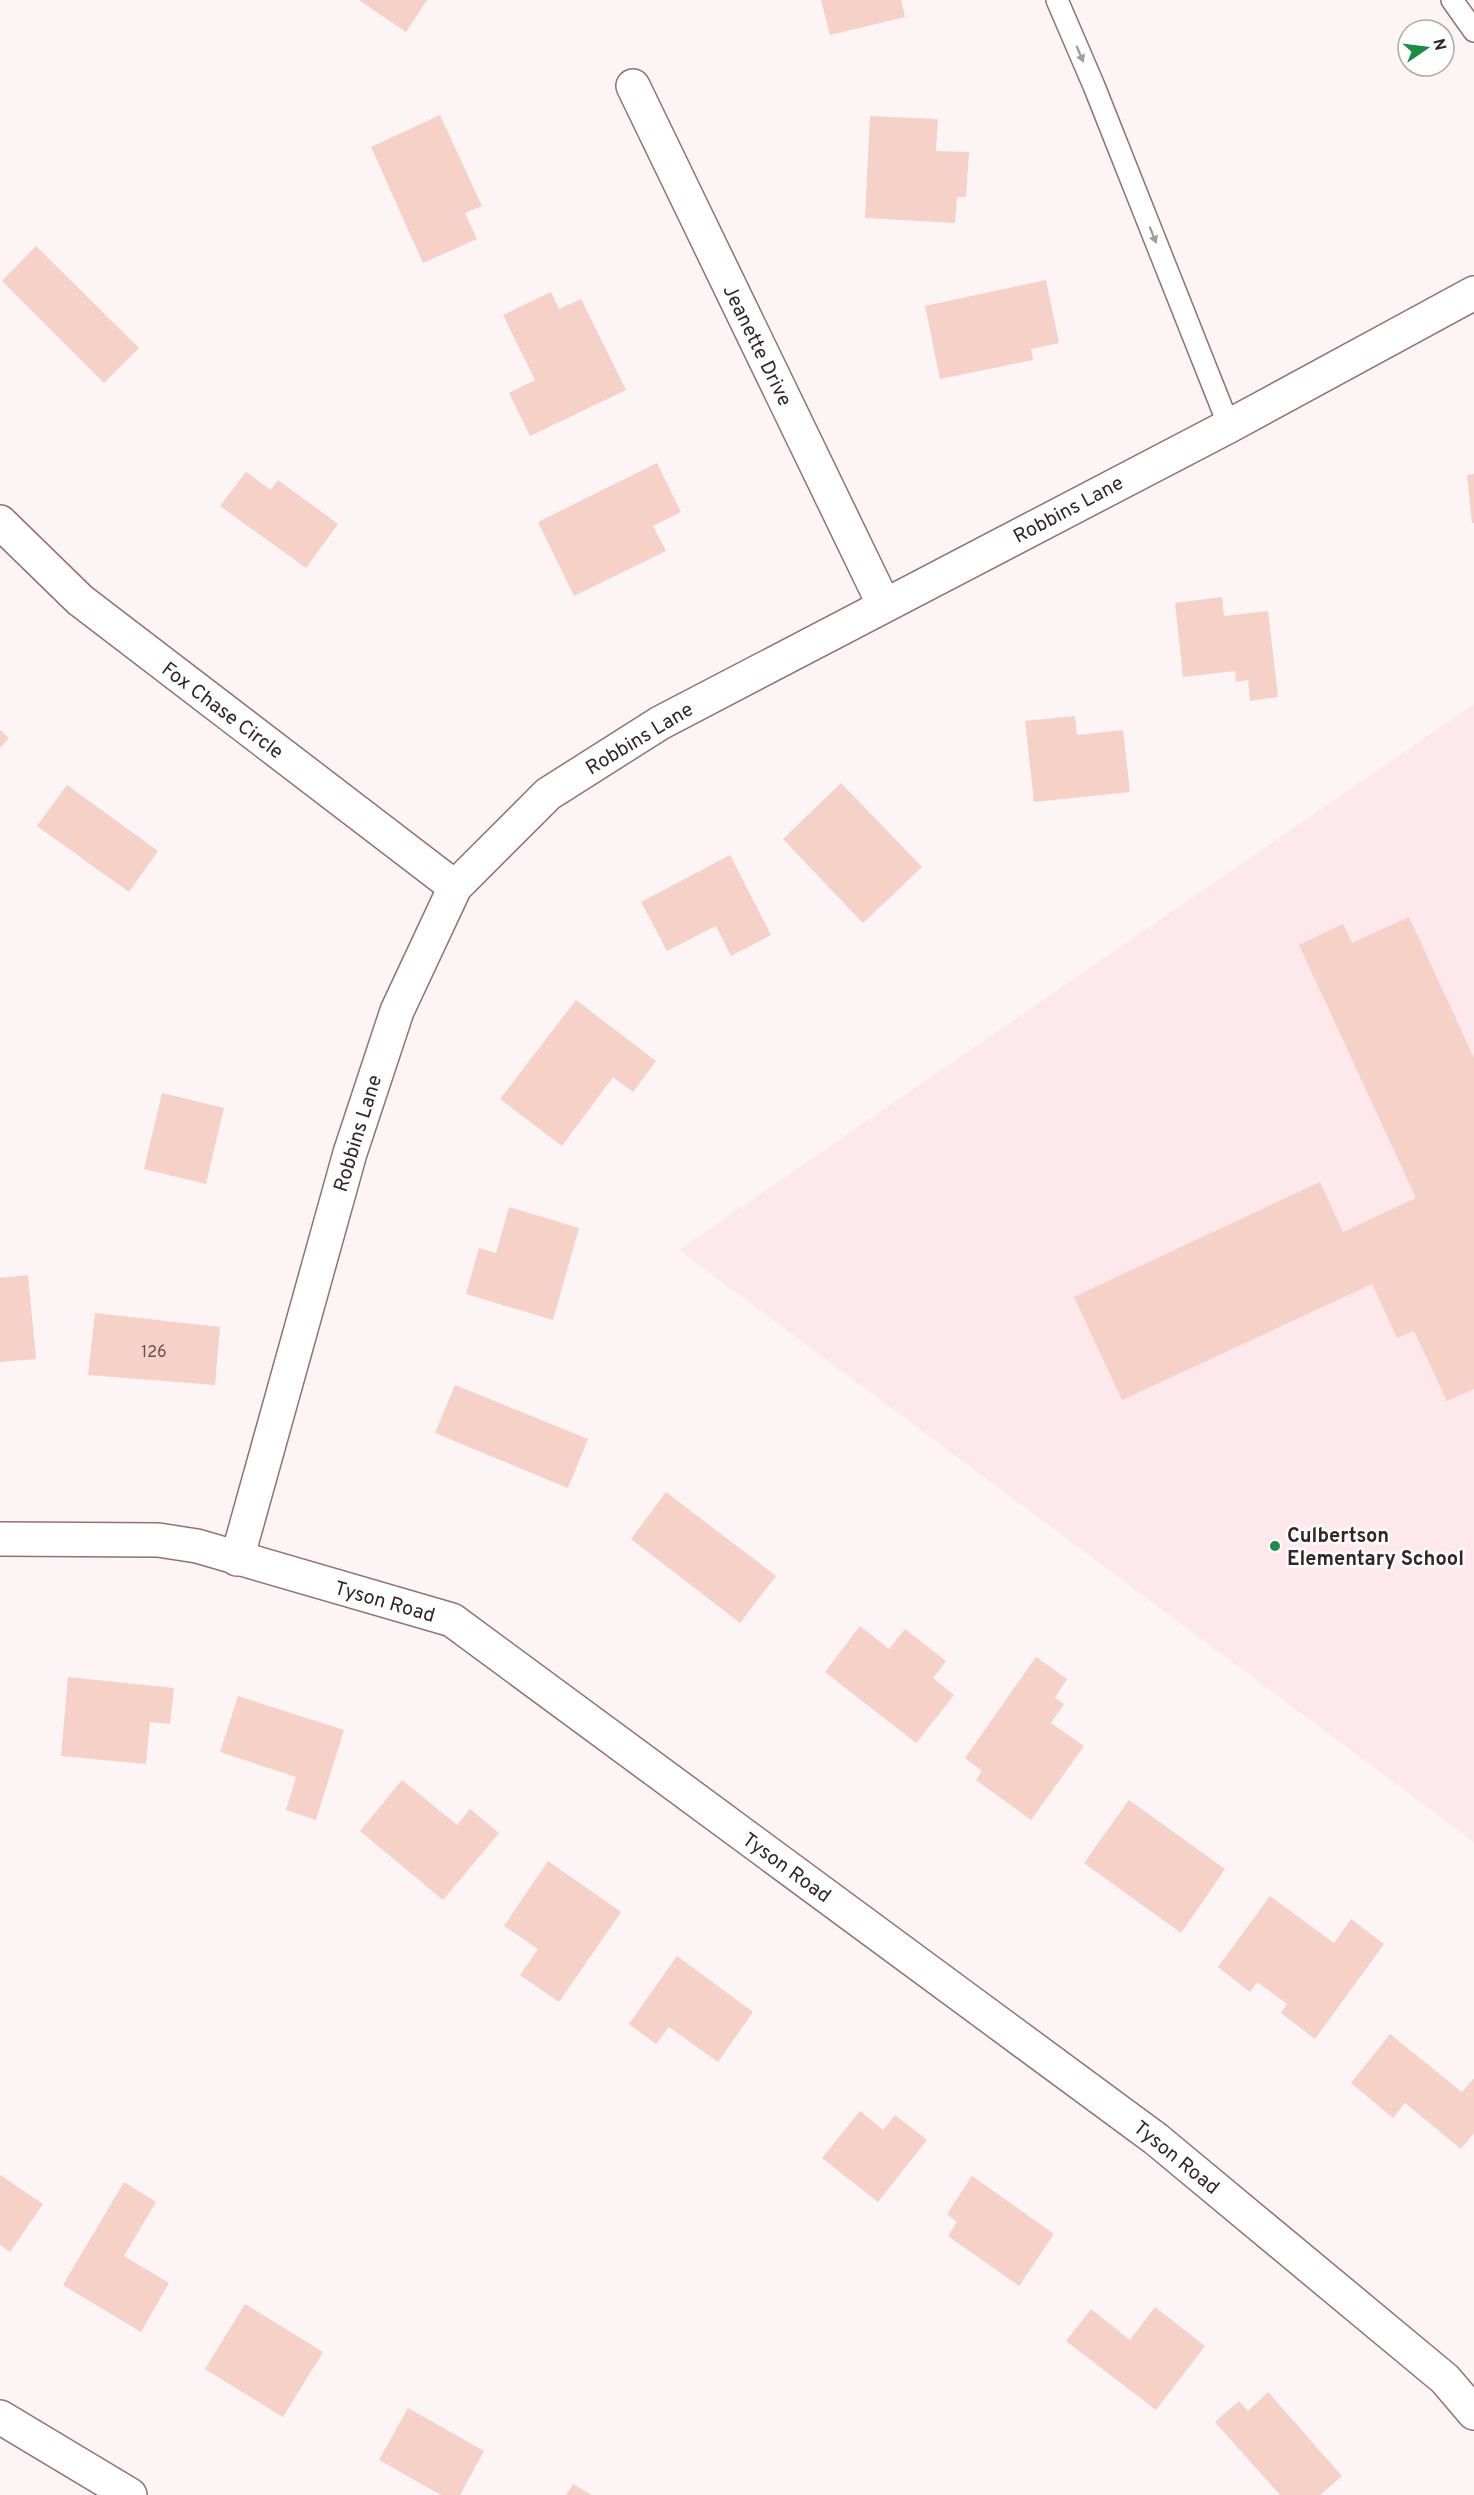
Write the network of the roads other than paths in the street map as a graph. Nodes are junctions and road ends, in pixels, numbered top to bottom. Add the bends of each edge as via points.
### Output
1 (1057, 0) edge
2 (1452, 0) edge
3 (1474, 31) edge
4 (633, 86) dead end
5 (1474, 293) edge
6 (1229, 426) junction
7 (0, 522) edge
8 (884, 605) junction
9 (455, 887) junction
10 (0, 1539) edge
11 (237, 1559) junction
12 (1474, 2413) edge
13 (0, 2417) edge
14 (130, 2495) edge

1 -> 6 lane
2 - 3 lane
4 - 8 street, Jeanette Drive
5 - 6 street, Robbins Lane
6 - 8 street, Robbins Lane
7 - 9 street, Fox Chase Circle via 80,600
8 - 9 street, Robbins Lane via 660,723 548,794
9 - 11 street, Robbins Lane via 397,1011 350,1153
10 - 11 street, Tyson Road via 158,1540 197,1546
11 - 12 street, Tyson Road via 452,1620 1156,2139 1445,2379
13 - 14 street

